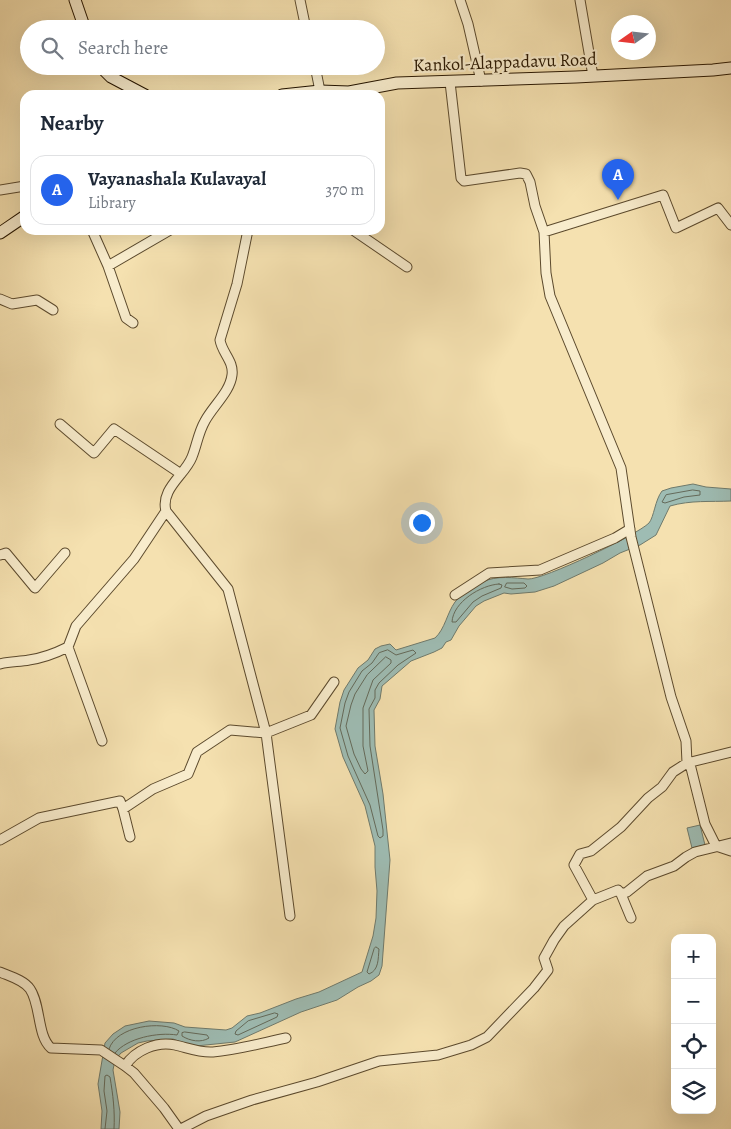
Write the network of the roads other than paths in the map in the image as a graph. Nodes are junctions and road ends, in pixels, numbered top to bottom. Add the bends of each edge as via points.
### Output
1 (75, 0) edge
2 (300, 0) edge
3 (460, 0) edge
4 (580, 0) edge
5 (82, 20) edge
6 (304, 20) edge
7 (731, 68) edge
8 (109, 75) edge
9 (317, 75) edge
10 (592, 76) junction
11 (481, 81) junction
12 (450, 82) junction
13 (136, 90) edge
14 (320, 90) edge
15 (368, 90) edge
16 (20, 187) edge
17 (0, 190) edge
18 (20, 219) edge
19 (731, 225) edge
20 (544, 232) junction
21 (0, 233) edge
22 (94, 235) edge
23 (161, 235) edge
24 (247, 235) edge
25 (360, 235) edge
26 (108, 266) junction
27 (407, 267) dead end
28 (0, 299) edge
29 (53, 310) dead end
30 (132, 323) dead end
31 (60, 424) dead end
32 (181, 474) junction
33 (166, 511) junction
34 (630, 529) junction
35 (65, 553) dead end
36 (0, 555) edge
37 (455, 595) dead end
38 (68, 647) junction
39 (0, 664) edge
40 (334, 682) dead end
41 (266, 734) junction
42 (102, 741) dead end
43 (731, 752) edge
44 (687, 764) junction
45 (123, 809) junction
46 (130, 836) dead end
47 (0, 840) edge
48 (731, 843) edge
49 (716, 846) junction
50 (731, 851) edge
51 (621, 894) junction
52 (593, 900) junction
53 (290, 916) dead end
54 (630, 918) dead end
55 (0, 972) edge
56 (286, 1038) dead end
57 (122, 1064) junction
58 (180, 1129) edge

1 - 5 main road
2 - 6 street
3 - 11 street
4 - 10 street
7 - 10 main road, Kankol-Alappadavu Road
8 - 13 main road
9 - 14 street
10 - 11 main road, Kankol-Alappadavu Road
11 - 12 main road, Kankol-Alappadavu Road
12 - 15 main road, Kankol-Alappadavu Road via 397,84
12 - 20 street via 461,178 464,181 526,174
16 - 17 street
18 - 21 main road
19 - 20 street via 718,208 676,228 663,195
20 - 34 street via 550,296 621,468
22 - 26 street
23 - 26 street
24 - 32 street via 237,284 220,340 232,366 230,385 205,420 191,460
25 - 27 street
26 - 30 street via 126,318
28 - 29 street via 12,304 37,300
31 - 32 street via 94,452 114,429
32 - 33 street via 168,491
33 - 38 street via 134,559 76,626
33 - 41 street via 228,589
34 - 37 street via 540,570 490,572
34 - 44 street via 671,697 686,741
35 - 36 street via 35,588 6,553
38 - 39 street via 52,655
38 - 42 street
40 - 41 street via 310,715
41 - 45 street via 230,730 197,752 188,774 153,789
41 - 53 street
43 - 44 street
44 - 49 street via 691,768 705,824
44 - 52 street via 673,772 621,827 591,850 580,854 574,865
45 - 46 street
45 - 47 street via 120,801 39,818
48 - 49 street
49 - 50 street
49 - 51 street via 690,854 674,866 647,876
51 - 52 street via 618,890
51 - 54 street
52 - 58 street via 564,926 554,940 544,958 548,970 487,1037 438,1055 379,1061 354,1068 206,1116
55 - 57 street via 21,981 30,989 45,1043 51,1048 101,1050
56 - 57 street via 210,1052 161,1045 137,1052
57 - 58 street via 134,1073

